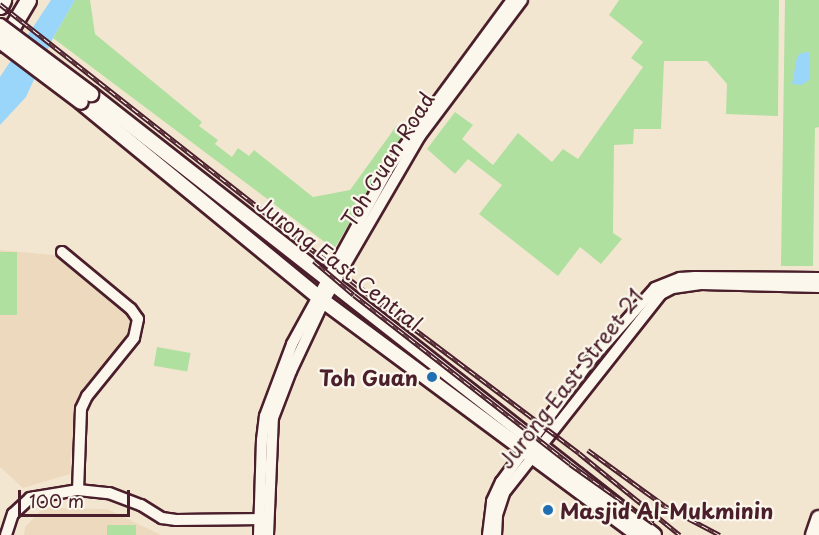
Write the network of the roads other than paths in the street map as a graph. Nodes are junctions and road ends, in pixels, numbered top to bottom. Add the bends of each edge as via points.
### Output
1 (3, 0) edge
2 (28, 0) edge
3 (512, 0) edge
4 (522, 0) edge
5 (0, 6) edge
6 (0, 26) edge
7 (0, 41) edge
8 (0, 47) edge
9 (86, 98) junction
10 (62, 252) dead end
11 (819, 278) edge
12 (329, 282) junction
13 (819, 287) edge
14 (321, 299) junction
15 (533, 447) junction
16 (78, 490) junction
17 (819, 518) edge
18 (264, 519) junction
19 (6, 535) edge
20 (259, 535) edge
21 (268, 535) edge
22 (488, 535) edge
23 (496, 535) edge
24 (638, 535) edge
25 (654, 535) edge
26 (813, 535) edge

1 - 5 highway
2 - 8 highway
3 - 12 street, Toh Guan Road via 390,166
4 - 12 street, Toh Guan Road via 420,136
6 - 9 main road, Jurong East Central, bridge
7 - 9 main road, Jurong East Central, bridge
9 - 12 main road, Jurong East Central
9 - 14 main road, Jurong East Central
10 - 16 street via 138,319 134,338 81,409
11 - 15 street, Jurong East Street 21 via 695,277 680,278 655,288 591,360
12 - 14 street
12 - 15 main road, Jurong East Central
13 - 15 street, Jurong East Street 21 via 701,284 664,292
14 - 15 main road, Jurong East Central
14 - 18 street via 284,363 265,416
15 - 22 street, Jurong East Street 21 via 497,491
15 - 23 street, Jurong East Street 21 via 501,499
15 - 24 main road, Jurong East Central
15 - 25 main road, Jurong East Central
16 - 18 street via 109,493 162,518
16 - 19 street via 30,498 13,514
17 - 26 main road
18 - 20 street
18 - 21 street

